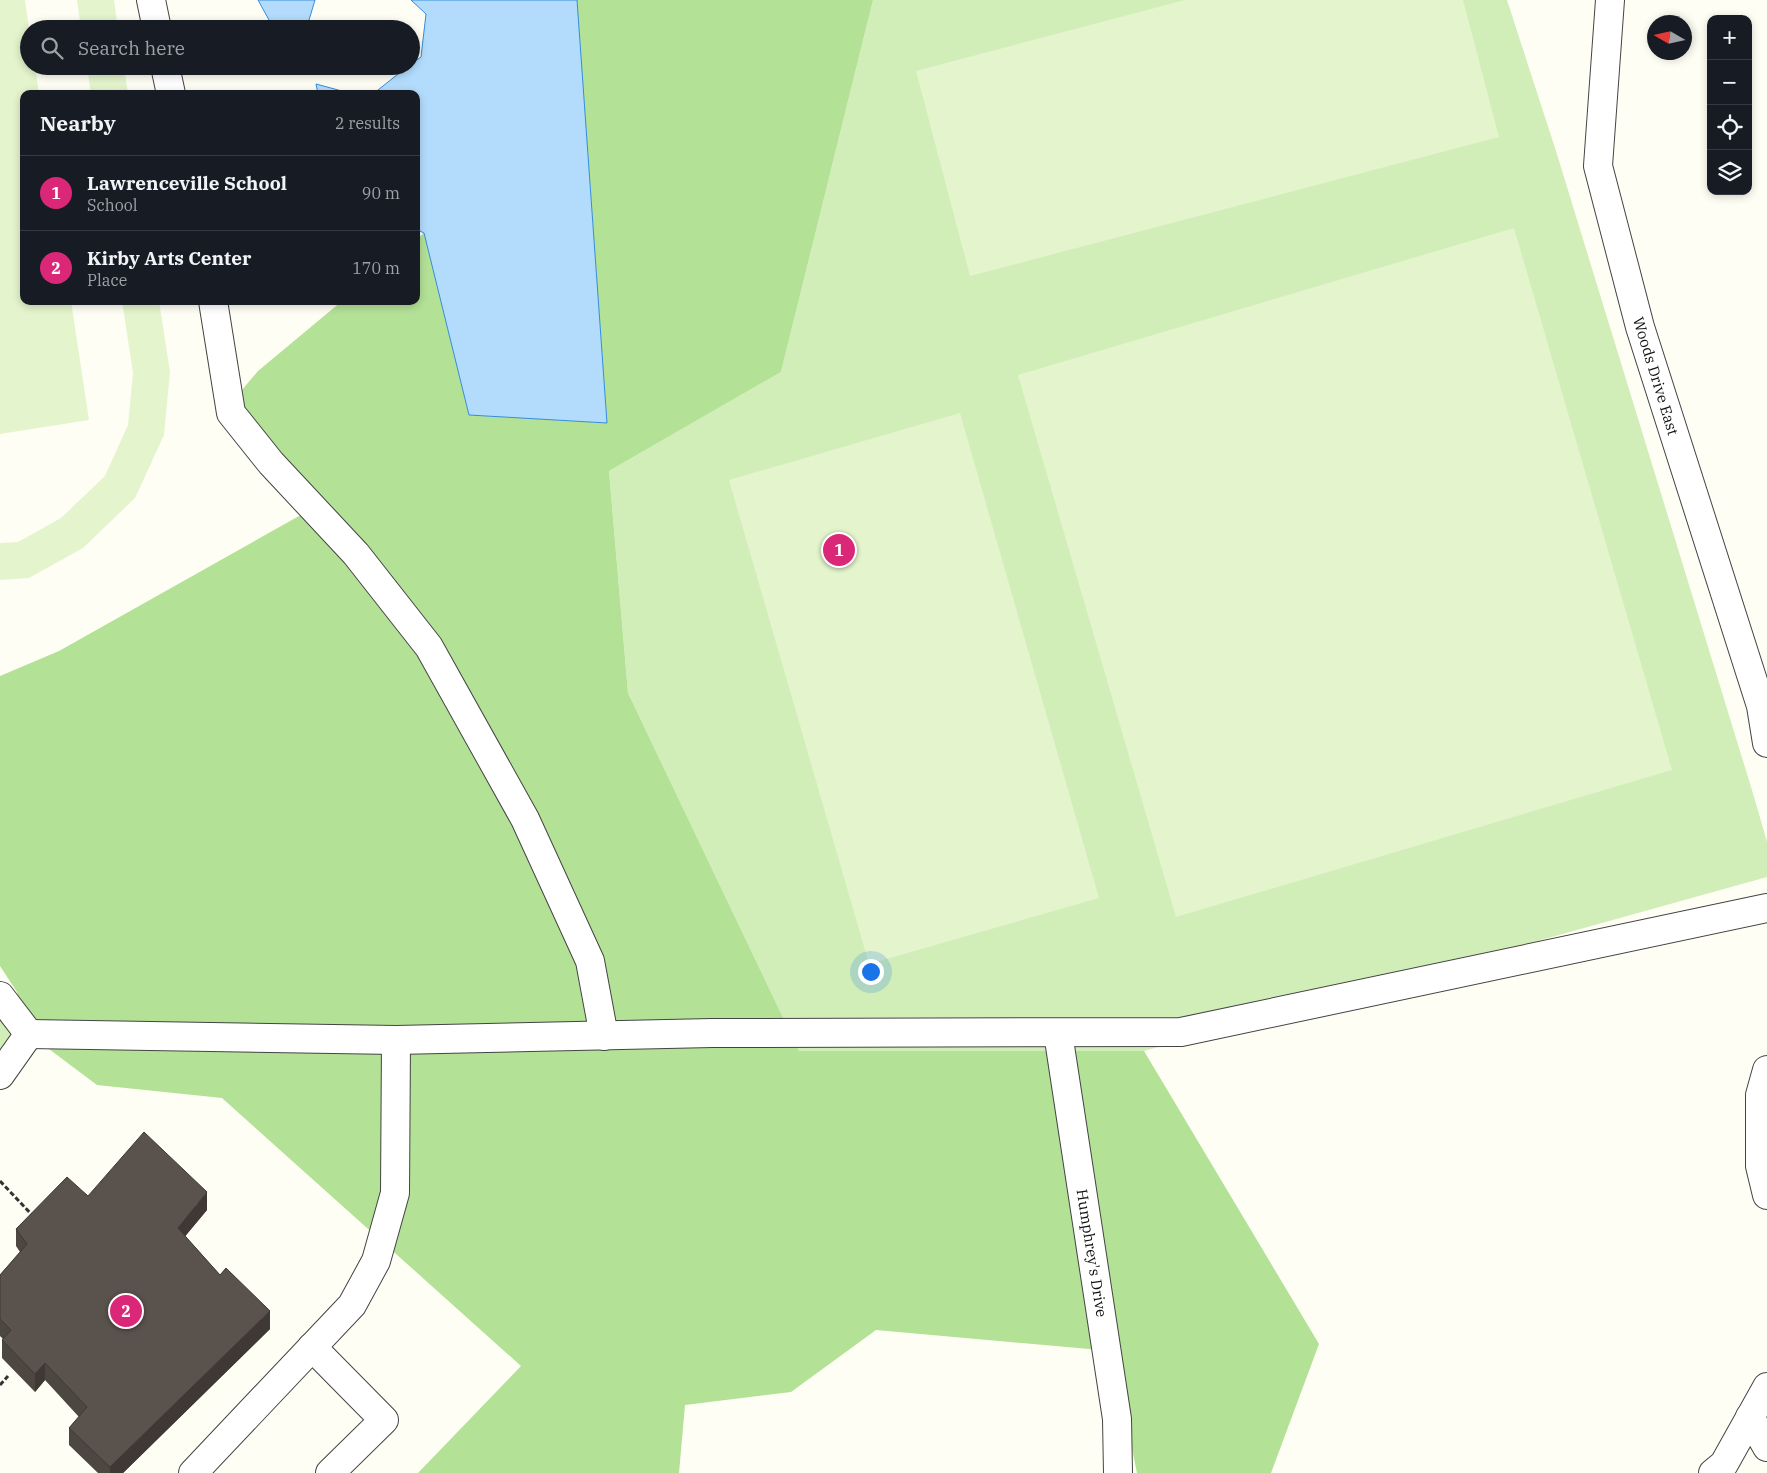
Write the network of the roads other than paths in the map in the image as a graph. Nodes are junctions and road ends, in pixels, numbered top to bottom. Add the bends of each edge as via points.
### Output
1 (151, 0) edge
2 (1610, 0) edge
3 (156, 20) edge
4 (167, 75) edge
5 (170, 90) edge
6 (214, 305) edge
7 (1767, 743) edge
8 (1767, 908) edge
9 (0, 996) edge
10 (1058, 1033) junction
11 (29, 1034) junction
12 (604, 1036) junction
13 (396, 1040) junction
14 (1767, 1070) edge
15 (0, 1075) edge
16 (1767, 1195) edge
17 (312, 1347) junction
18 (1767, 1387) edge
19 (1750, 1417) junction
20 (1767, 1447) edge
21 (193, 1473) edge
22 (330, 1473) edge
23 (1118, 1473) edge
24 (1713, 1473) edge

1 - 3 street
2 - 7 street, Woods Drive East via 1598,166 1640,327 1761,706
4 - 5 street
6 - 12 street via 231,413 271,463 356,554 429,647 525,819 590,961
8 - 10 street via 1181,1032
9 - 11 street
10 - 12 street
10 - 23 street, Humphrey's Drive via 1117,1419
11 - 13 street
11 - 15 street
12 - 13 street
13 - 17 street via 395,1193 376,1261 352,1305
14 - 16 street via 1760,1095 1760,1166
17 - 21 street
17 - 22 street via 384,1420
18 - 19 street
19 - 20 street
19 - 24 street via 1724,1464

